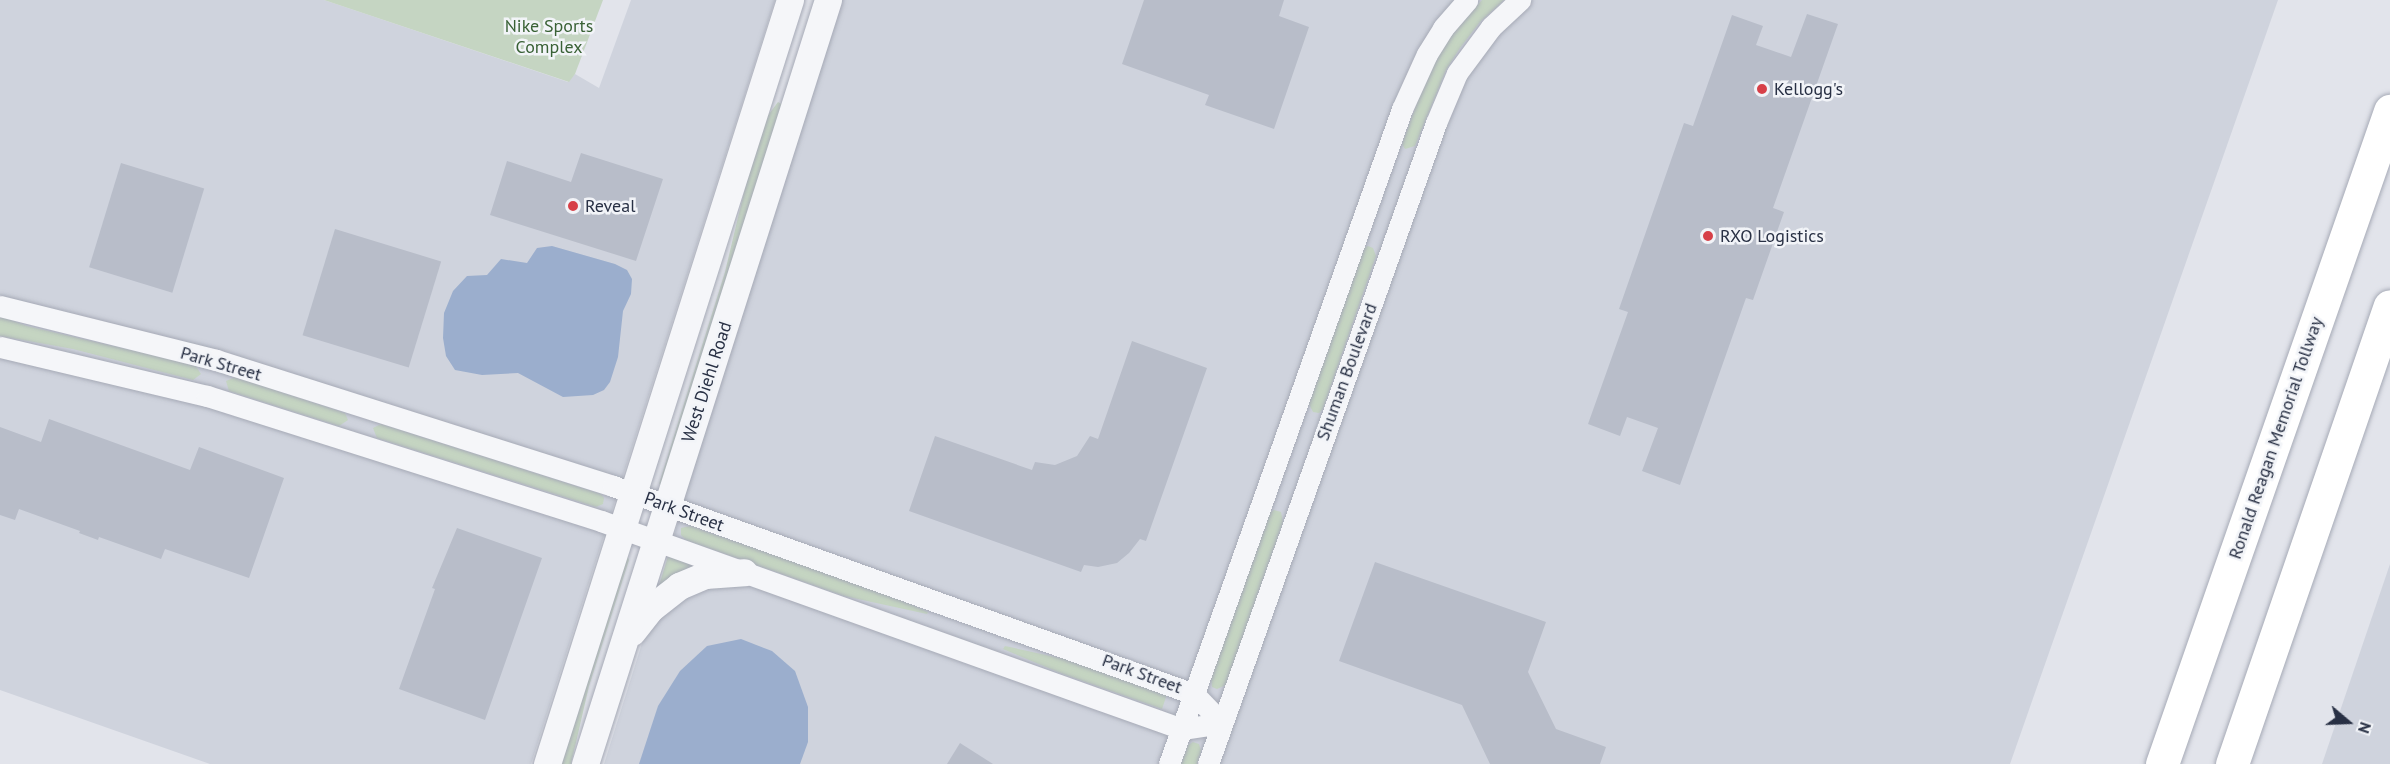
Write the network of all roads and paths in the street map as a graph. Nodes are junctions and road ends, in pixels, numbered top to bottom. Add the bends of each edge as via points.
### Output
1 (790, 0) edge
2 (828, 0) edge
3 (1467, 0) edge
4 (1520, 0) edge
5 (2390, 111) edge
6 (0, 306) edge
7 (2390, 306) edge
8 (0, 347) edge
9 (634, 494) junction
10 (667, 507) junction
11 (623, 529) junction
12 (656, 541) junction
13 (744, 572) junction
14 (624, 642) junction
15 (1194, 694) junction
16 (1222, 723) junction
17 (1182, 729) junction
18 (547, 764) edge
19 (585, 764) edge
20 (1169, 764) edge
21 (1208, 764) edge
22 (2162, 764) edge
23 (2232, 764) edge

1 - 9 street, West Diehl Road
2 - 10 street, West Diehl Road
3 - 15 street, Shuman Boulevard via 1427,54 1402,109
4 - 16 street, Shuman Boulevard via 1491,27 1457,73 1436,123
5 - 22 highway, Ronald Reagan Memorial Tollway
6 - 9 street, Park Street via 216,360
7 - 23 highway
8 - 11 street, Park Street via 207,396
9 - 10 street, Park Street
9 - 11 street, West Diehl Road
10 - 12 street, West Diehl Road
10 - 15 street, Park Street
11 - 12 street, Park Street
11 - 18 street, West Diehl Road
12 - 13 street, Park Street
12 - 14 street, West Diehl Road
13 - 14 street via 705,575 679,586 651,608
13 - 17 street, Park Street
14 - 19 street, West Diehl Road
15 - 16 street, Park Street
15 - 17 street, Shuman Boulevard
16 - 17 street, Park Street
16 - 21 street, Shuman Boulevard
17 - 20 street, Shuman Boulevard

